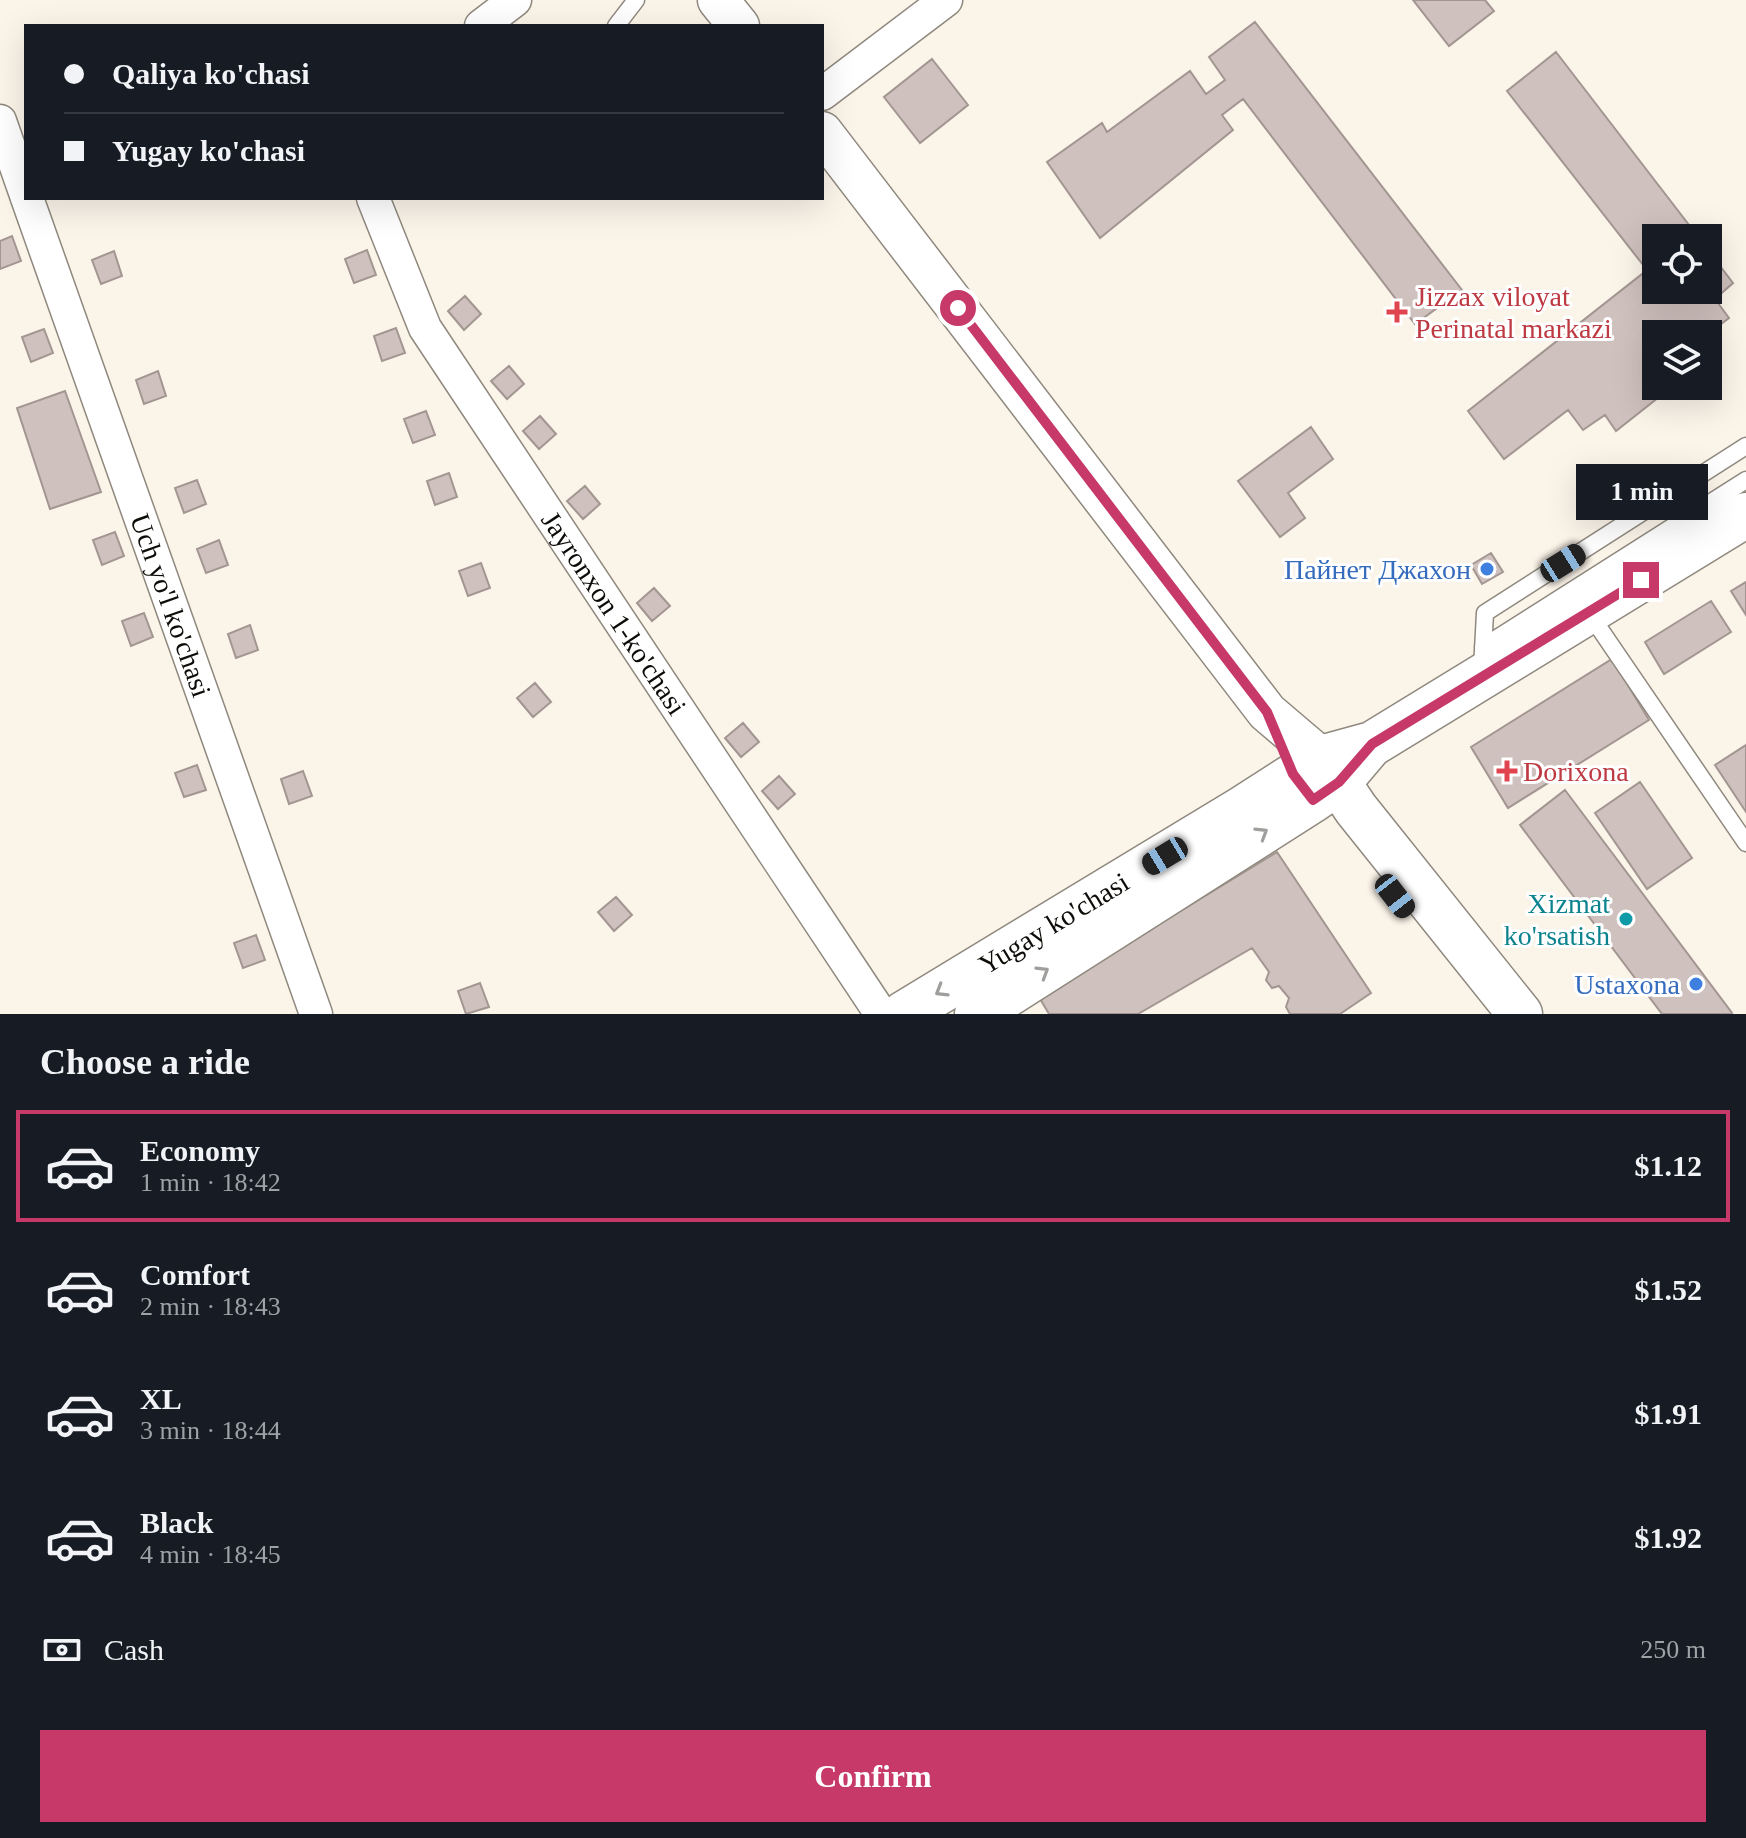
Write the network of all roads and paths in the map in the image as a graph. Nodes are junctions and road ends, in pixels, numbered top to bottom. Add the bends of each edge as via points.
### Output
1 (515, 0) edge
2 (636, 0) edge
3 (718, 0) edge
4 (946, 0) edge
5 (484, 24) edge
6 (618, 24) edge
7 (737, 24) edge
8 (824, 92) edge
9 (0, 121) edge
10 (824, 135) edge
11 (24, 188) edge
12 (28, 200) edge
13 (374, 200) edge
14 (1746, 446) edge
15 (1746, 480) edge
16 (1746, 515) edge
17 (1588, 612) junction
18 (1482, 663) junction
19 (1317, 779) junction
20 (1746, 843) edge
21 (316, 1014) edge
22 (881, 1014) edge
23 (903, 1014) edge
24 (977, 1014) edge
25 (1488, 1014) edge
26 (1520, 1014) edge

1 - 5 street
2 - 6 lane
3 - 7 street
4 - 8 street
9 - 11 street, Uch yo'l ko'chasi
10 - 19 street
12 - 21 street, Uch yo'l ko'chasi
13 - 22 street, Jayronxon 1-ko'chasi via 425,328
14 - 18 lane via 1485,613
15 - 18 lane
16 - 17 main road, Yugay ko'chasi
17 - 18 main road, Yugay ko'chasi
17 - 20 lane
18 - 19 main road, Yugay ko'chasi
19 -> 23 main road, Yugay ko'chasi via 1243,808
24 -> 19 main road, Yugay ko'chasi
19 - 25 main road via 1339,825
19 - 26 main road via 1356,809

